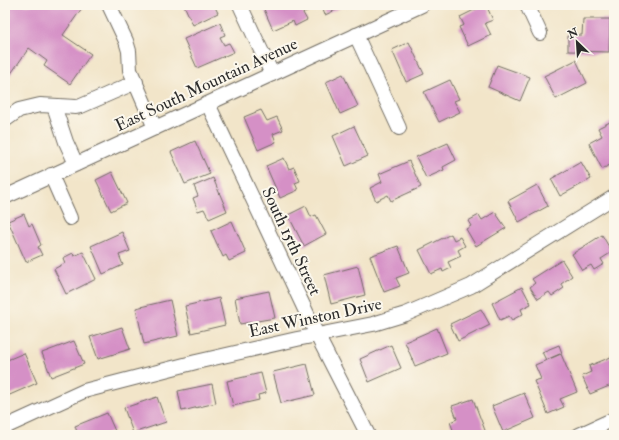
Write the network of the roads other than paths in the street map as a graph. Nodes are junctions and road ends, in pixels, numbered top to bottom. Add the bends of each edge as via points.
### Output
1 (109, 5) edge
2 (240, 5) edge
3 (422, 5) edge
4 (528, 5) edge
5 (540, 33) dead end
6 (356, 36) junction
7 (272, 74) junction
8 (136, 82) junction
9 (208, 104) junction
10 (54, 106) junction
11 (5, 120) edge
12 (155, 128) junction
13 (399, 128) dead end
14 (76, 164) junction
15 (51, 175) junction
16 (5, 197) edge
17 (614, 197) edge
18 (70, 218) dead end
19 (316, 335) junction
20 (614, 419) edge
21 (5, 427) edge
22 (368, 435) edge
23 (579, 435) edge

1 - 8 street via 126,41 130,70
2 - 7 street
3 - 6 street, East South Mountain Avenue
4 - 5 street
6 - 7 street, East South Mountain Avenue
6 - 13 street
7 - 9 street, East South Mountain Avenue
8 - 10 street via 81,106
8 - 12 street
9 - 12 street, East South Mountain Avenue
9 - 19 street, South 15th Street
10 - 11 street via 40,105 19,110
10 - 14 street
12 - 14 street, East South Mountain Avenue
14 - 15 street, East South Mountain Avenue
15 - 16 street, East South Mountain Avenue
15 - 18 street
17 - 19 street, East Winston Drive via 471,286 406,314 373,324
19 - 21 street, East Winston Drive via 84,391
19 - 22 street, South 15th Street
20 - 23 street

